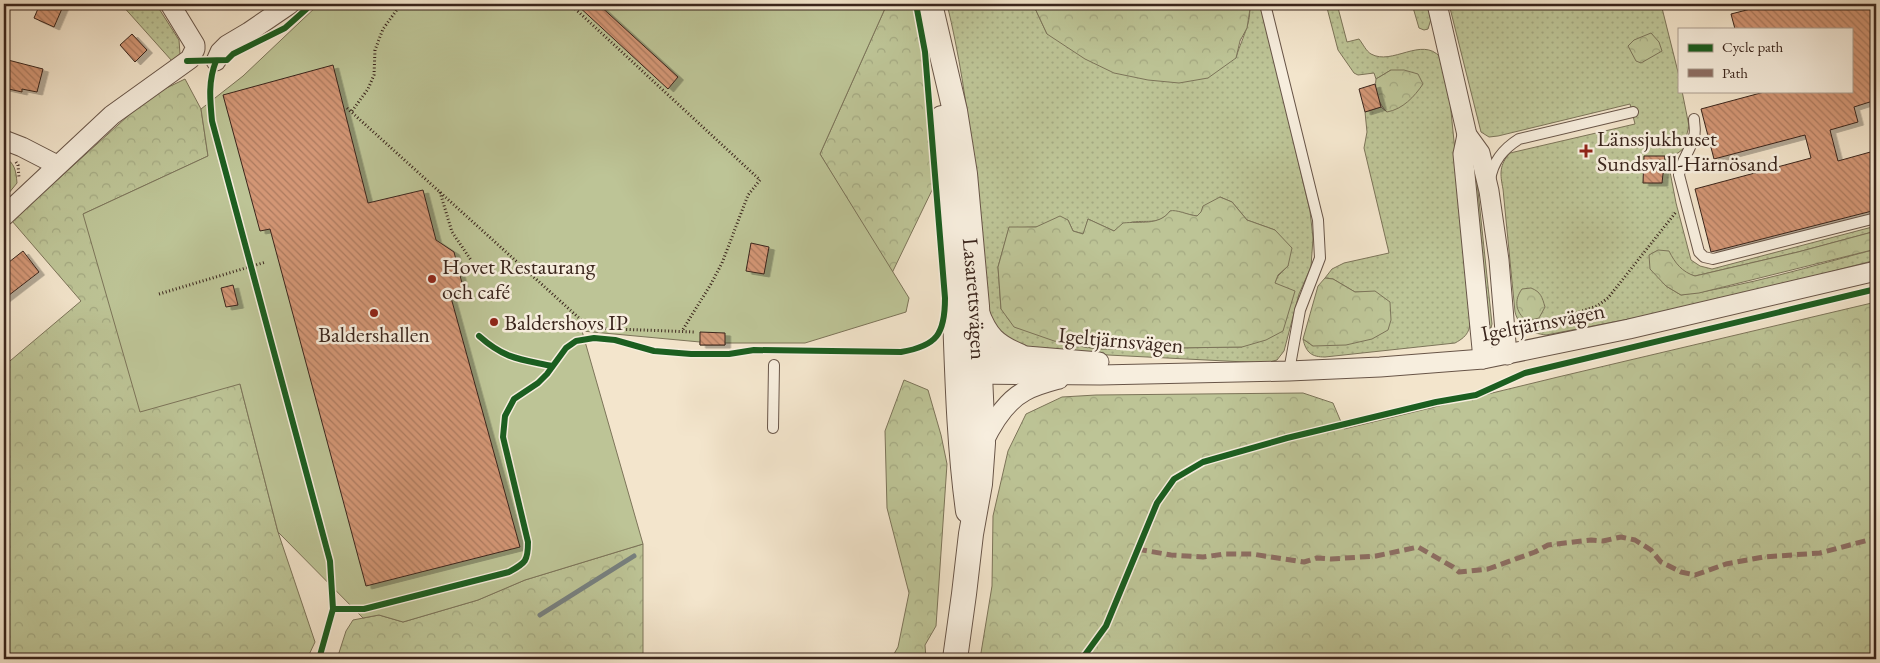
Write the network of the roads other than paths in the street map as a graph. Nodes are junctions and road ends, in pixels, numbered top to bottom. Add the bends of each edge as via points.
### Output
1 (170, 4) edge
2 (290, 4) edge
3 (930, 4) edge
4 (1265, 4) edge
5 (1437, 4) edge
6 (216, 61) dead end
7 (943, 63) junction
8 (1633, 112) dead end
9 (1694, 119) dead end
10 (1467, 135) junction
11 (4, 140) edge
12 (57, 165) junction
13 (1489, 191) junction
14 (4, 216) edge
15 (1876, 218) edge
16 (1876, 271) edge
17 (977, 306) junction
18 (1507, 355) junction
19 (1026, 356) junction
20 (1483, 359) junction
21 (774, 365) dead end
22 (968, 365) junction
23 (1289, 371) junction
24 (1212, 372) junction
25 (1077, 373) junction
26 (774, 428) dead end
27 (983, 443) junction
28 (970, 534) junction
29 (955, 659) edge

1 - 12 street via 195,44 190,59 112,114
2 - 6 street via 227,45
3 - 7 street, Lasarettsvägen
4 - 23 lane via 1320,238 1320,258 1300,310
5 - 10 street
7 - 17 street, Lasarettsvägen via 965,174
7 - 22 street, Lasarettsvägen via 946,177
8 - 13 lane via 1519,138 1494,163
9 - 15 lane via 1695,133 1679,175 1699,252 1704,257 1713,259
10 - 13 street via 1480,152
10 - 20 street via 1463,154
11 - 12 street
12 - 14 street
13 - 18 street
16 - 18 street, Igeltjärnsvägen via 1629,330
17 - 19 street, Igeltjärnsvägen via 992,337
17 - 22 street, Lasarettsvägen
18 - 20 street, Igeltjärnsvägen
19 - 22 street, Igeltjärnsvägen
19 - 24 street, Igeltjärnsvägen
20 - 23 street, Igeltjärnsvägen
21 - 26 lane
22 - 25 street, Igeltjärnsvägen
22 - 27 street, Lasarettsvägen
22 - 28 street, Lasarettsvägen via 965,490
23 - 24 street, Igeltjärnsvägen
24 - 25 street, Igeltjärnsvägen
25 - 27 street, Igeltjärnsvägen via 1024,391 992,424
27 - 28 street, Lasarettsvägen via 980,484
28 - 29 street, Lasarettsvägen

